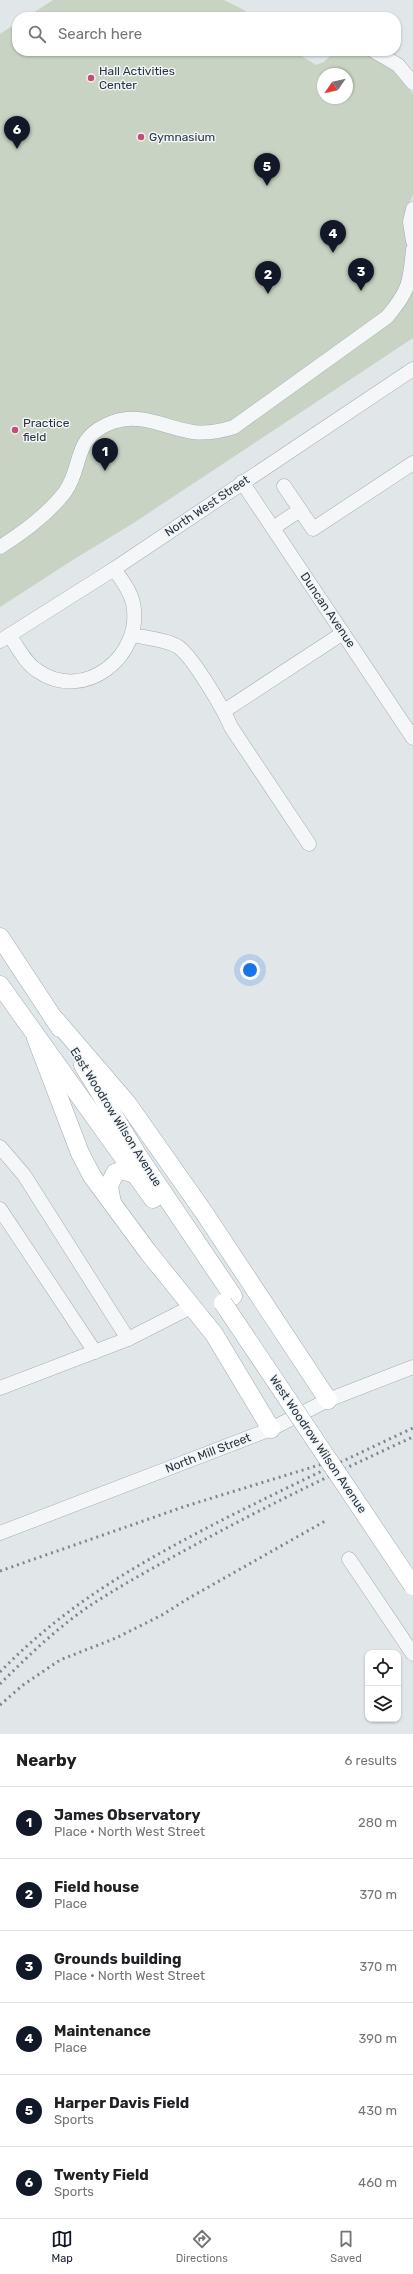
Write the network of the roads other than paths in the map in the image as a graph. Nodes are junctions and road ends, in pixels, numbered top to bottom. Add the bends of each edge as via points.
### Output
1 (383, 56) edge
2 (413, 83) edge
3 (413, 209) edge
4 (413, 241) edge
5 (413, 250) edge
6 (411, 376) edge
7 (413, 463) edge
8 (242, 482) junction
9 (284, 486) dead end
10 (300, 510) junction
11 (273, 528) junction
12 (0, 547) edge
13 (114, 569) junction
14 (343, 633) junction
15 (132, 635) junction
16 (5, 638) edge
17 (224, 711) junction
18 (413, 738) edge
19 (309, 844) dead end
20 (0, 937) edge
21 (0, 985) edge
22 (54, 1018) junction
23 (36, 1038) junction
24 (0, 1147) edge
25 (137, 1176) junction
26 (112, 1203) junction
27 (0, 1209) edge
28 (228, 1299) junction
29 (191, 1307) junction
30 (128, 1339) junction
31 (95, 1352) junction
32 (413, 1367) edge
33 (0, 1388) edge
34 (328, 1400) junction
35 (271, 1429) junction
36 (0, 1533) edge
37 (349, 1559) dead end
38 (413, 1564) edge
39 (413, 1586) edge
40 (413, 1654) edge

1 - 2 street via 398,65
3 - 4 street via 410,222
5 - 12 street via 407,290 387,316 241,422 234,427 206,433 136,418 111,423 95,433 83,445 65,491 24,532
6 - 8 street, North West Street
7 - 10 street via 313,529
8 - 11 street, Duncan Avenue
8 - 13 street, North West Street
9 - 10 street
10 - 11 street
11 - 14 street, Duncan Avenue
13 - 15 street via 128,590 133,604
13 - 16 street, North West Street
14 - 17 street
14 - 18 street, Duncan Avenue
15 - 16 street via 124,652 110,667 95,676 72,681 54,678 38,671
15 - 17 street via 170,643 181,649
17 - 19 street via 231,727
20 - 22 main road, East Woodrow Wilson Avenue
21 - 23 main road, East Woodrow Wilson Avenue
22 - 28 main road, East Woodrow Wilson Avenue
22 - 34 main road via 127,1103 205,1214
23 - 25 main road, East Woodrow Wilson Avenue
23 - 26 main road via 80,1153 92,1176
24 - 30 street via 24,1175
25 - 26 main road via 123,1170 115,1173 109,1186
25 - 28 main road, East Woodrow Wilson Avenue
26 - 29 main road
27 - 31 street
28 - 38 main road, West Woodrow Wilson Avenue
28 - 39 main road, West Woodrow Wilson Avenue, bridge
29 - 30 street
29 - 35 main road via 214,1334
30 - 31 street
31 - 33 street
32 - 34 street, North Mill Street
34 - 35 street, North Mill Street
35 - 36 street, North Mill Street
37 - 40 street

